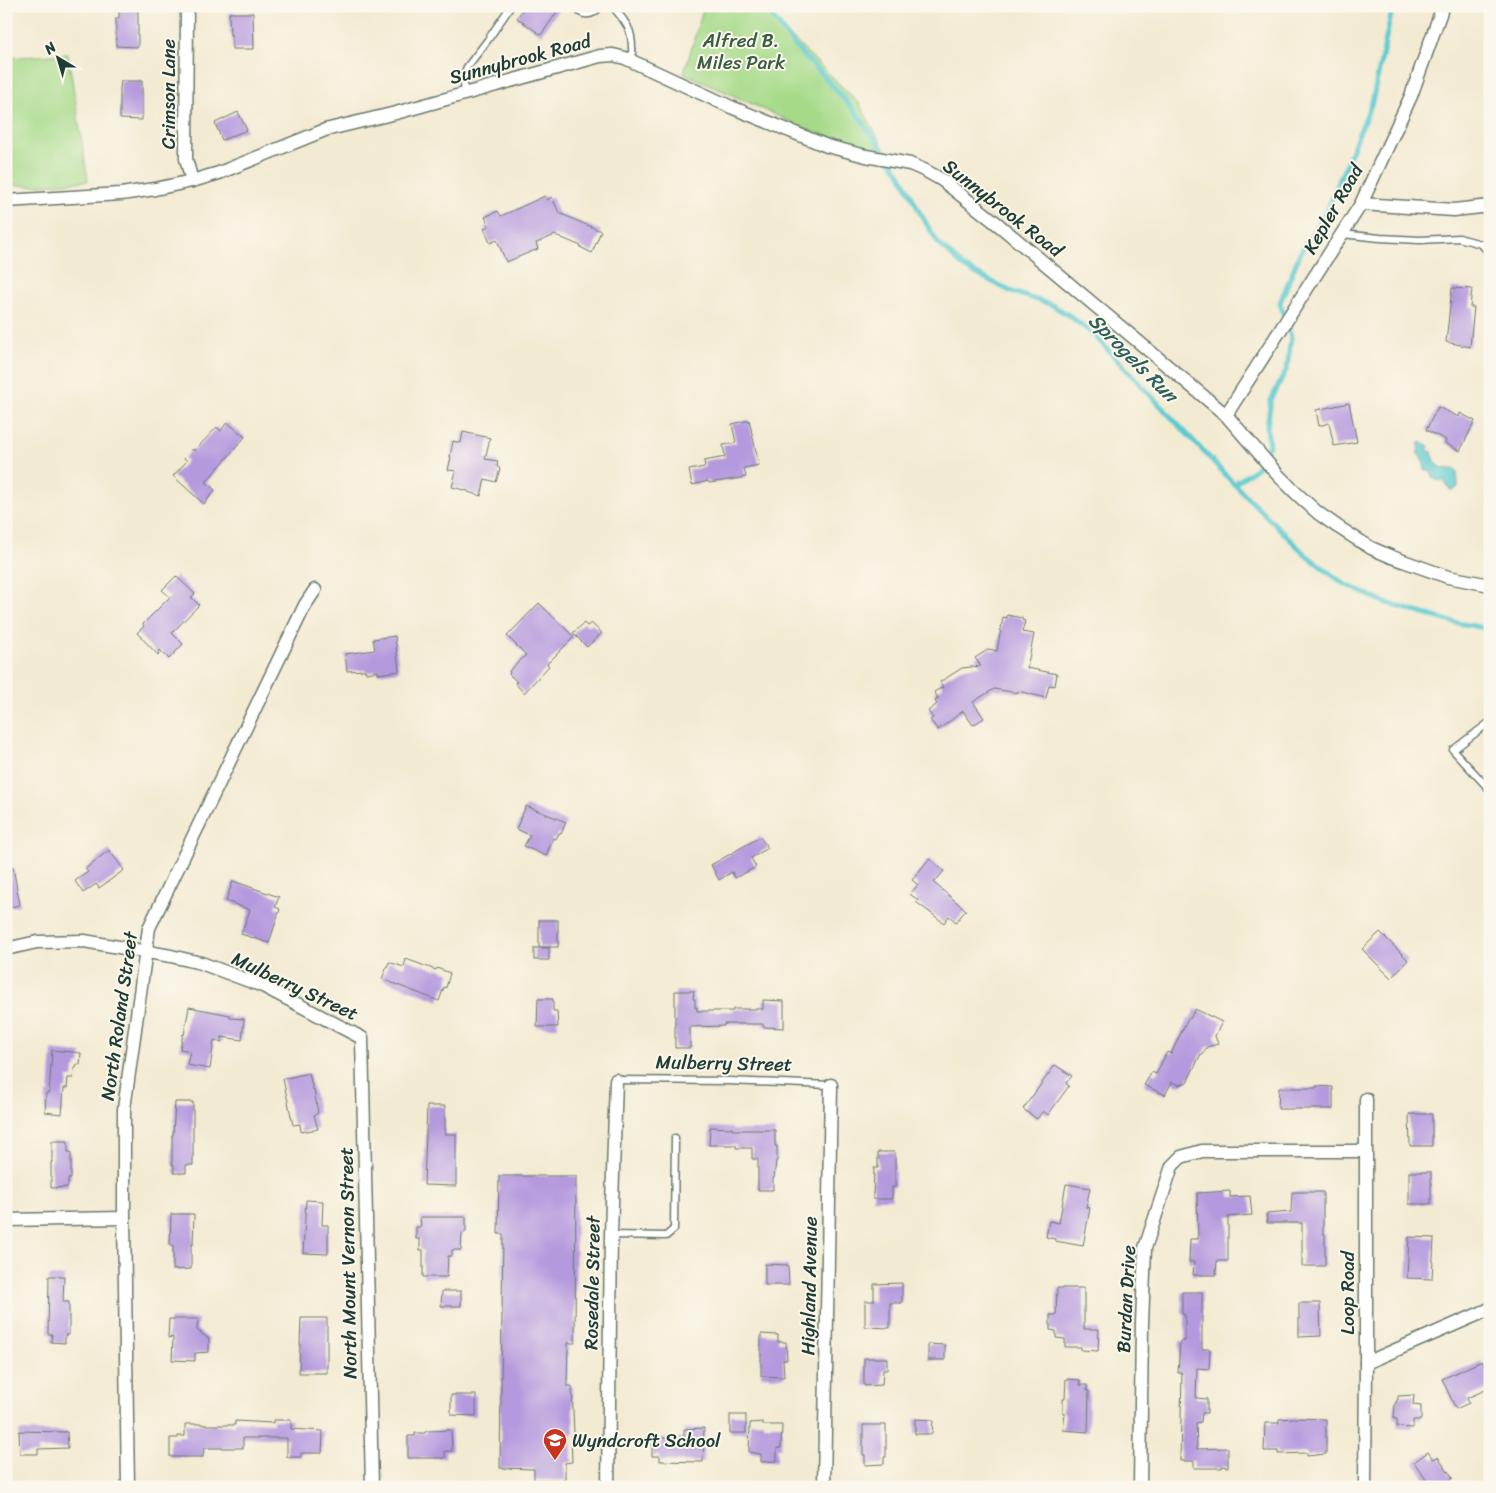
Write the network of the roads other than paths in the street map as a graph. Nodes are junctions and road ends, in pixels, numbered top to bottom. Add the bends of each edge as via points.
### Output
1 (187, 6) edge
2 (511, 6) edge
3 (575, 6) edge
4 (600, 6) edge
5 (612, 6) edge
6 (1443, 6) edge
7 (632, 60) junction
8 (465, 93) junction
9 (192, 181) junction
10 (6, 201) edge
11 (1361, 204) junction
12 (1490, 206) edge
13 (1342, 234) junction
14 (1490, 253) edge
15 (1226, 415) junction
16 (1490, 585) edge
17 (315, 590) dead end
18 (1490, 722) edge
19 (1490, 790) edge
20 (6, 949) edge
21 (145, 952) junction
22 (362, 1038) joint
23 (616, 1080) joint
24 (831, 1085) joint
25 (1366, 1099) dead end
26 (675, 1138) dead end
27 (1365, 1151) junction
28 (124, 1218) junction
29 (6, 1220) edge
30 (611, 1235) junction
31 (1490, 1309) edge
32 (1366, 1363) junction
33 (128, 1487) edge
34 (372, 1487) edge
35 (608, 1487) edge
36 (824, 1487) edge
37 (1140, 1487) edge
38 (1365, 1487) edge

1 - 9 street, Crimson Lane via 186,159
2 - 8 lane via 467,67 463,77
3 - 4 lane via 586,14
5 - 7 lane via 631,33
6 - 11 street, Kepler Road via 1411,96
7 - 8 street, Sunnybrook Road via 613,55 600,56
7 - 15 street, Sunnybrook Road via 687,87 827,146 910,164 934,175
8 - 9 street, Sunnybrook Road via 325,130
9 - 10 street, Sunnybrook Road via 121,194
11 - 12 street via 1454,210
11 - 13 street, Kepler Road
13 - 14 lane via 1420,240 1459,238 1481,244
13 - 15 street, Kepler Road
15 - 16 street, Sunnybrook Road via 1297,494 1338,528 1371,548 1414,566
17 - 21 street, North Roland Street via 149,928
18 - 19 lane via 1452,750
20 - 21 street, Mulberry Street via 37,942 84,942
21 - 22 street, Mulberry Street via 201,963 263,986
21 - 28 street, North Roland Street via 124,1109
22 - 34 street, North Mount Vernon Street
23 - 24 lane, Mulberry Street
23 - 30 street, Rosedale Street
24 - 36 street, Highland Avenue
25 - 27 street, Loop Road
26 - 30 lane via 674,1229 666,1236
27 - 32 street, Loop Road
27 - 37 street, Burdan Drive via 1202,1151 1181,1157 1172,1166 1145,1248
28 - 29 street
28 - 33 street, North Roland Street
30 - 35 street, Rosedale Street
31 - 32 street
32 - 38 street, Loop Road

